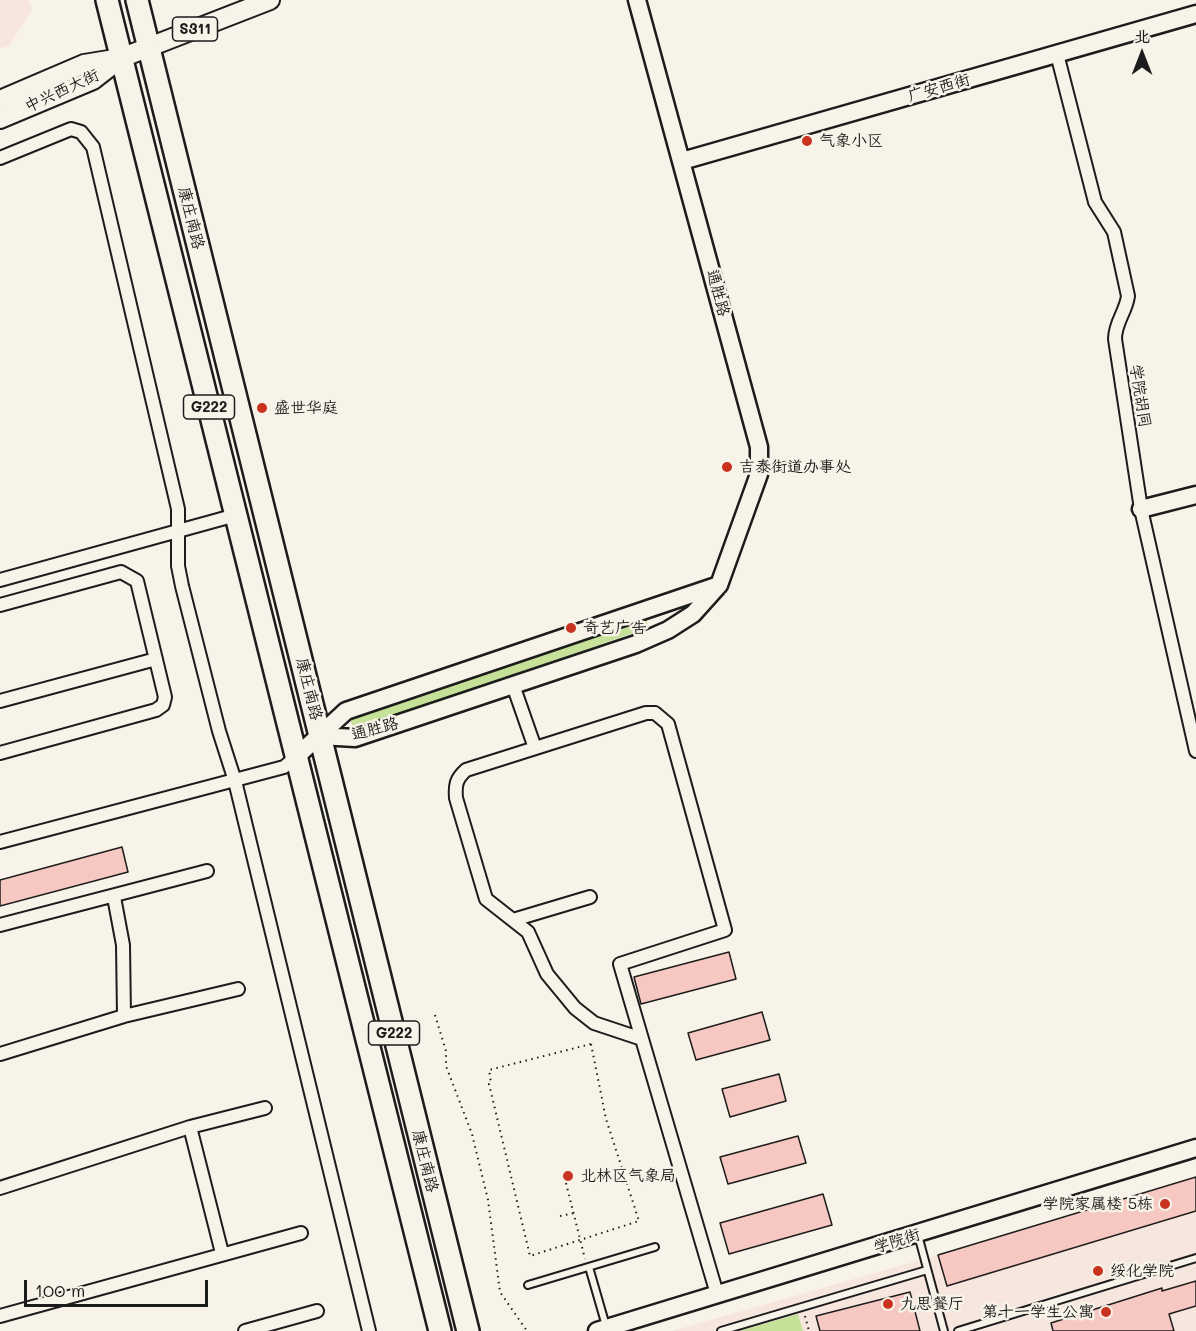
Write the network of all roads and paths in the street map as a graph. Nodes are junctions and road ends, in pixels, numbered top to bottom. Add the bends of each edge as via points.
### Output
1 (107, 0) edge
2 (137, 0) edge
3 (270, 0) edge
4 (637, 0) edge
5 (1196, 14) edge
6 (149, 48) junction
7 (1057, 54) junction
8 (121, 58) junction
9 (0, 100) edge
10 (0, 119) edge
11 (0, 158) edge
12 (682, 162) junction
13 (1196, 495) edge
14 (1141, 509) junction
15 (236, 515) junction
16 (180, 531) junction
17 (0, 580) edge
18 (719, 585) junction
19 (0, 605) edge
20 (156, 659) junction
21 (513, 685) junction
22 (0, 700) edge
23 (320, 736) junction
24 (535, 748) junction
25 (1196, 751) edge
26 (0, 753) edge
27 (297, 756) junction
28 (236, 781) junction
29 (0, 842) edge
30 (207, 871) dead end
31 (114, 897) junction
32 (590, 897) dead end
33 (513, 920) junction
34 (0, 925) edge
35 (238, 989) dead end
36 (124, 1016) junction
37 (435, 1016) dead end
38 (642, 1039) junction
39 (0, 1054) edge
40 (265, 1108) dead end
41 (190, 1127) junction
42 (1196, 1148) edge
43 (566, 1183) dead end
44 (0, 1188) edge
45 (574, 1213) junction
46 (560, 1216) dead end
47 (301, 1233) dead end
48 (918, 1235) junction
49 (580, 1241) junction
50 (655, 1247) dead end
51 (222, 1253) junction
52 (1196, 1258) edge
53 (588, 1267) junction
54 (927, 1270) junction
55 (528, 1285) dead end
56 (717, 1294) junction
57 (802, 1308) junction
58 (317, 1311) dead end
59 (0, 1316) edge
60 (602, 1329) edge
61 (245, 1331) edge
62 (369, 1331) edge
63 (440, 1331) edge
64 (468, 1331) edge
65 (527, 1331) edge
66 (721, 1331) edge
67 (809, 1331) edge
68 (944, 1331) edge
69 (958, 1331) edge

1 - 8 highway, G222
2 - 6 highway, G222
3 - 6 main road, 中兴西大街 / S311
4 - 12 street, 通胜路
5 - 7 street, 广安西街
6 - 8 main road, 中兴西大街 / S311
6 - 23 highway, 康庄南路 / G222
7 - 12 street, 广安西街
7 - 14 street, 学院胡同 via 1095,202 1114,232 1128,296 1115,326 1114,339
8 - 9 main road, 中兴西大街 / S311 via 84,64
8 - 10 main road, 中兴西大街 / S311 via 93,80
8 - 15 highway, 康庄南路 / G222
11 - 16 street via 71,129 89,140 178,509
12 - 18 street, 通胜路 via 759,447 759,474
13 - 14 street
14 - 25 street, 学院胡同
15 - 16 street
15 - 27 highway, 康庄南路 / G222
16 - 17 street
16 - 28 street via 178,566 182,586 219,731
18 - 21 street, 通胜路 via 693,614 668,630
18 - 23 street, 通胜路 via 346,711
19 - 20 street via 121,573 131,576 137,581
20 - 22 street
20 - 26 street via 165,697 156,710
21 - 23 street, 通胜路 via 355,738
21 - 24 street
23 - 27 street
23 - 64 highway, 康庄南路 / G222
24 - 33 street via 466,770 458,777 455,788 486,899
24 - 38 street via 646,713 655,713 668,724 725,930 620,964
27 - 28 street via 284,767
27 - 63 highway, 康庄南路 / G222
28 - 29 street
28 - 62 street
30 - 31 street
31 - 34 street
31 - 36 street via 123,945
32 - 33 street
33 - 38 street via 528,932 547,974 575,1008 594,1023
35 - 36 street
36 - 39 street
37 - 65 path via 446,1051 446,1066 472,1134 488,1200 500,1292
38 - 56 street
40 - 41 street
41 - 44 street
41 - 51 street
42 - 48 street, 学院街
43 - 45 path
45 - 46 path
45 - 49 path
47 - 51 street
48 - 54 lane
48 - 56 street, 学院街
49 - 49 path via 639,1221 606,1119 591,1044 489,1070 530,1256
49 - 53 path
50 - 53 lane
51 - 59 street
52 - 69 lane
53 - 55 lane
53 - 60 lane
54 - 57 lane
54 - 68 lane
56 - 60 street, 学院街
57 - 66 lane
57 - 67 path
58 - 61 street

